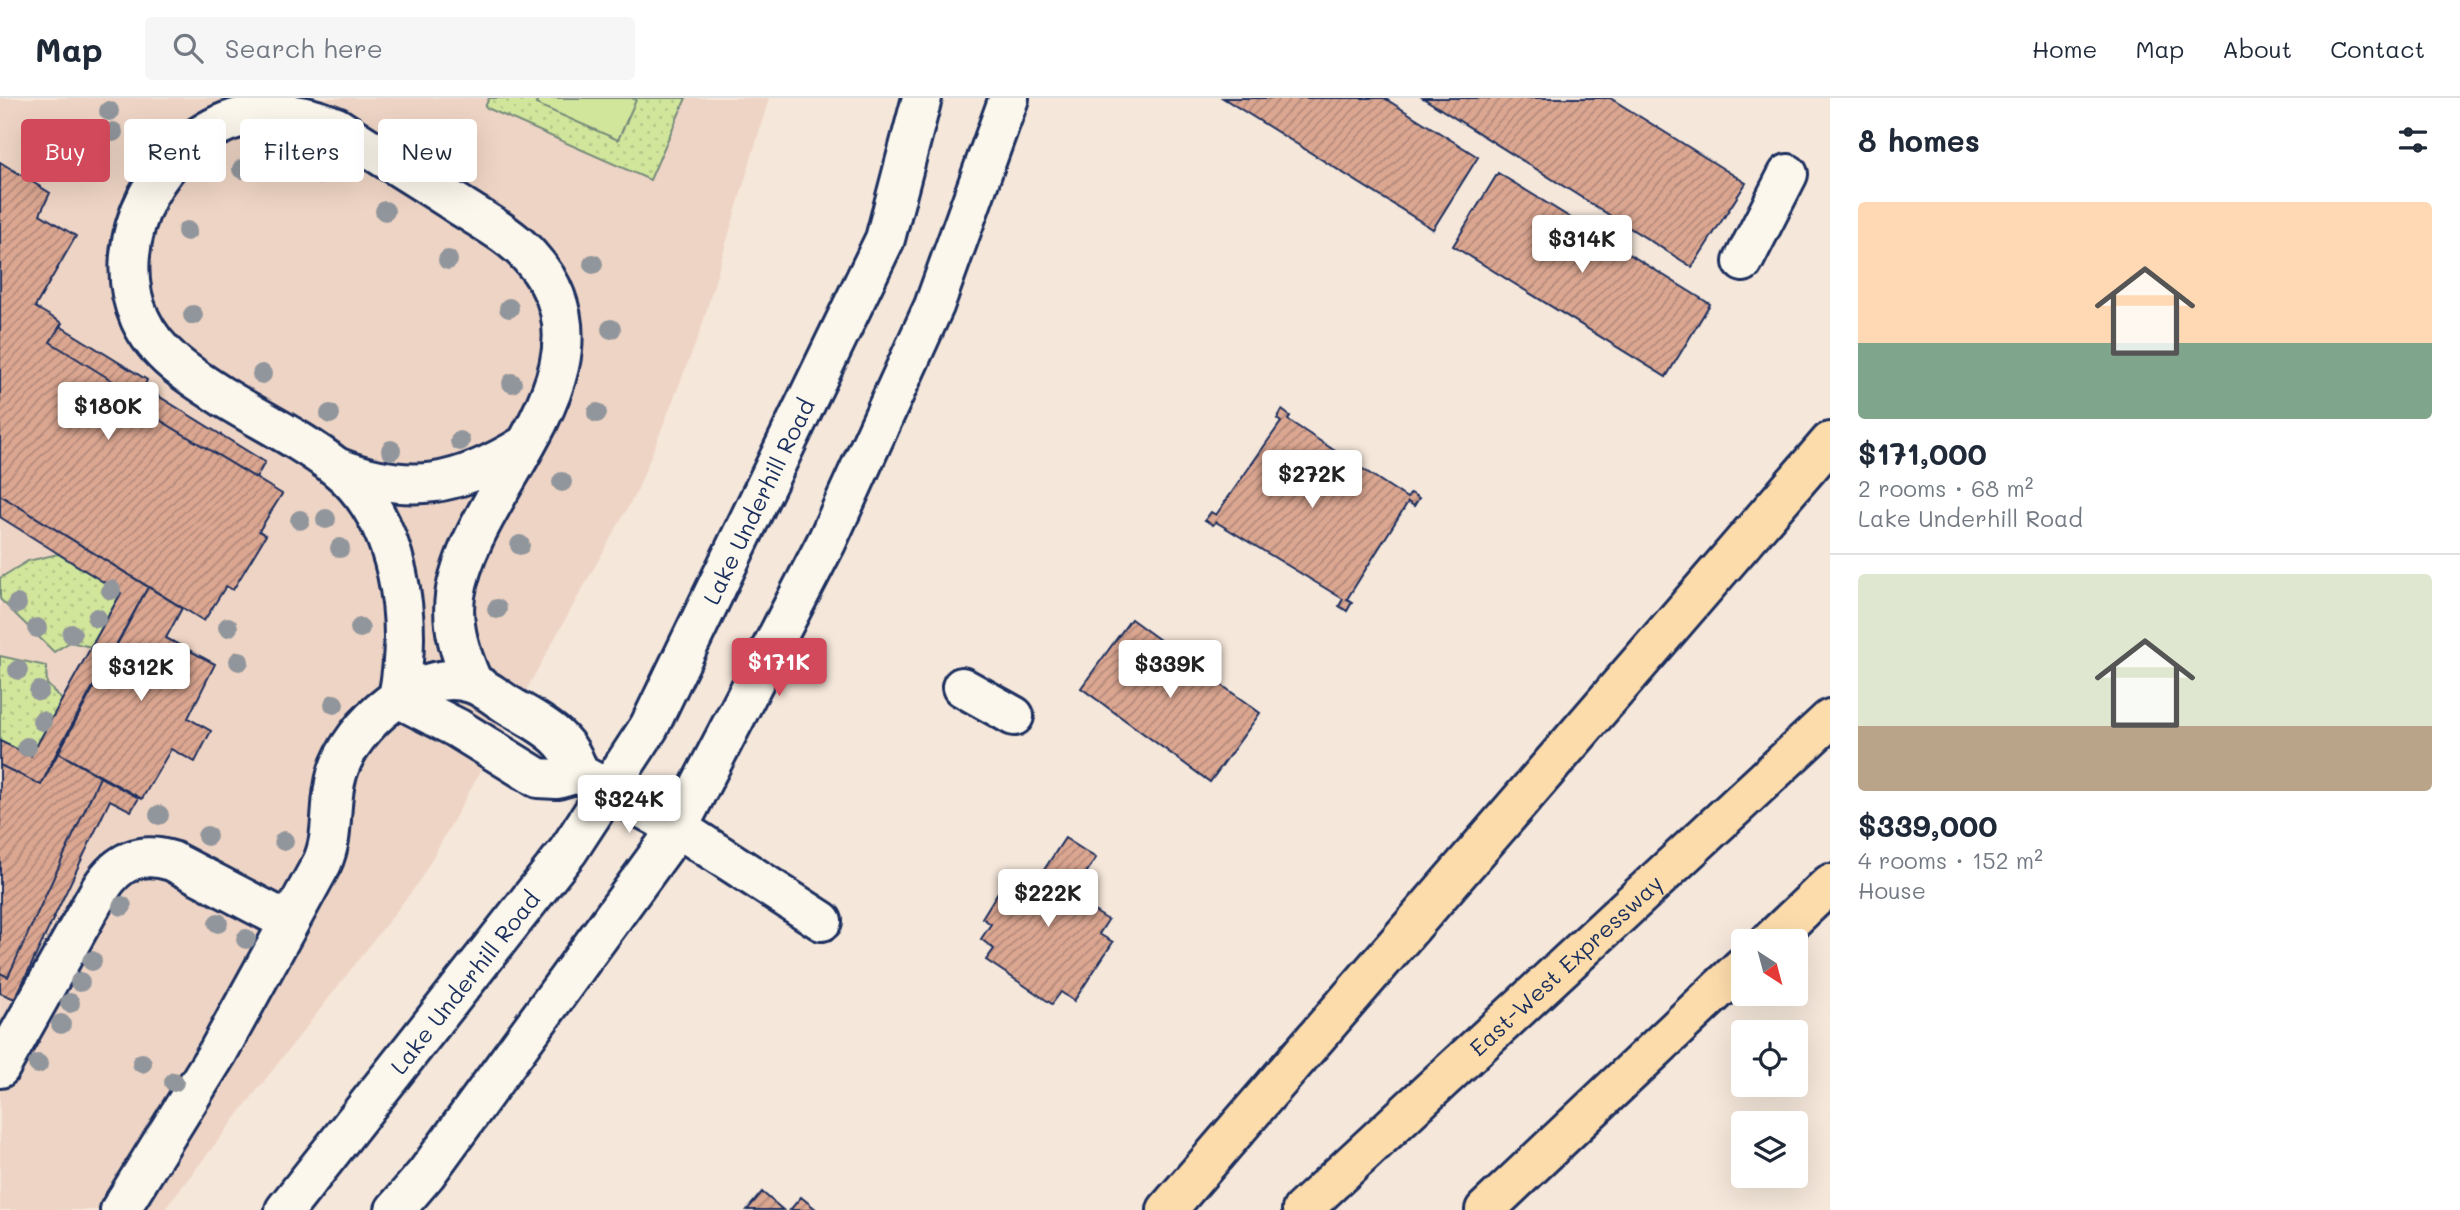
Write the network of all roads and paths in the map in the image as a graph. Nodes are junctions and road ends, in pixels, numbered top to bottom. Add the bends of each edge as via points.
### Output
1 (922, 98) edge
2 (1009, 98) edge
3 (1788, 174) dead end
4 (1743, 262) dead end
5 (1830, 442) edge
6 (526, 445) junction
7 (336, 467) junction
8 (473, 684) junction
9 (962, 687) dead end
10 (398, 698) junction
11 (1014, 716) dead end
12 (1830, 719) edge
13 (594, 782) junction
14 (678, 828) junction
15 (1830, 884) edge
16 (822, 921) dead end
17 (289, 922) junction
18 (1783, 929) edge
19 (1731, 977) edge
20 (0, 1068) edge
21 (120, 1210) edge
22 (285, 1210) edge
23 (396, 1210) edge
24 (1167, 1210) edge
25 (1302, 1210) edge
26 (1485, 1210) edge

1 - 13 street, Lake Underhill Road via 885,239 649,727
2 - 14 street via 934,306 827,541
3 - 4 street
5 - 24 highway
6 - 7 street via 472,474 427,484 380,482
6 - 7 street via 552,394 562,351 558,310 545,276 531,257 484,221 336,127 278,113 240,117 193,141 149,194 129,259 135,306 161,352 189,376
6 - 8 street via 471,541 459,573 454,599 457,641
7 - 10 street via 378,519 397,572 403,653
8 - 10 street via 439,682
8 - 13 street via 559,737
9 - 11 street
10 - 13 street via 538,778
10 - 17 street via 359,732 343,760 334,789 328,850
12 - 25 highway, East-West Expressway
13 - 14 street
13 - 22 street, Lake Underhill Road via 568,851
14 - 16 street
14 - 23 street
15 - 18 highway
17 - 20 street via 172,861 152,856 132,859 114,871 101,888
17 - 21 street via 218,1052
19 - 26 highway

